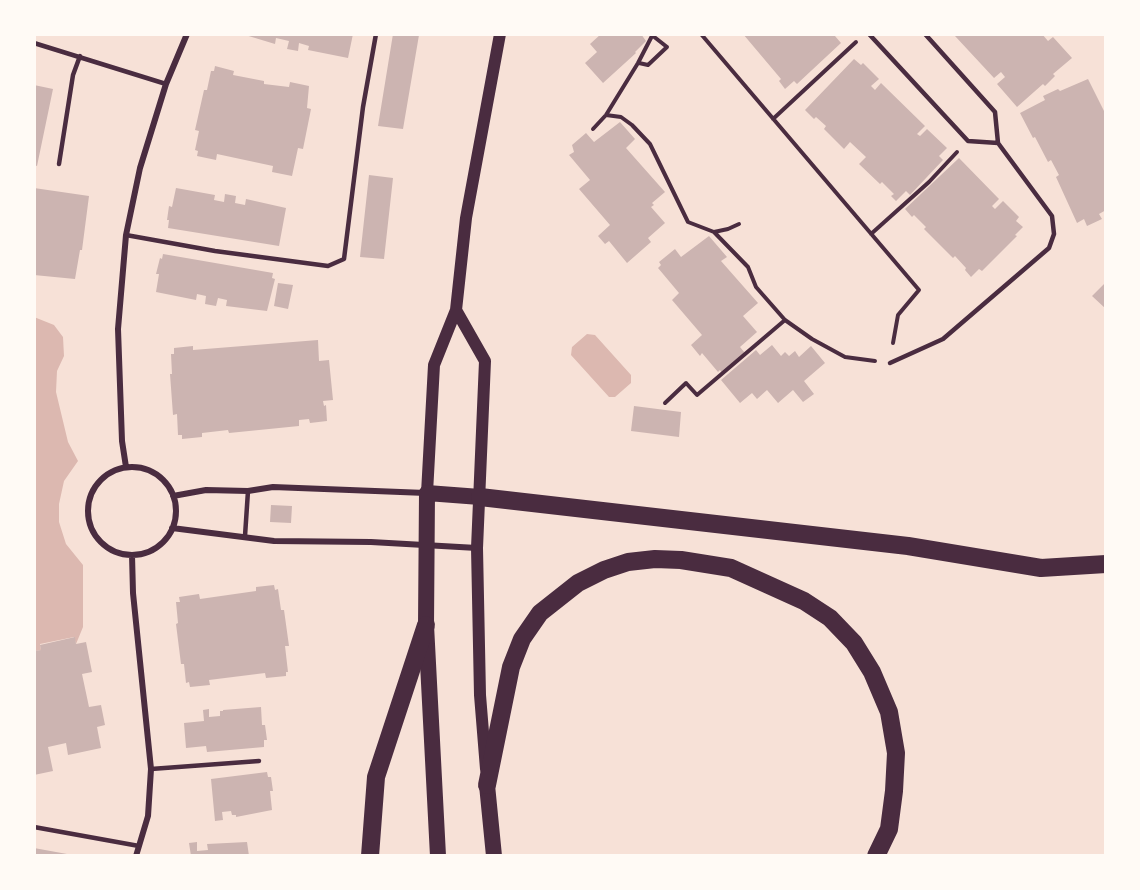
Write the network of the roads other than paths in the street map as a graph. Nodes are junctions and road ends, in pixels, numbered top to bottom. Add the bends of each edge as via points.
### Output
1 (187, 34) edge
2 (376, 34) edge
3 (500, 34) edge
4 (869, 34) edge
5 (925, 34) edge
6 (34, 43) edge
7 (80, 56) junction
8 (166, 84) junction
9 (998, 143) junction
10 (59, 164) dead end
11 (126, 235) junction
12 (456, 310) junction
13 (890, 363) road end
14 (126, 467) junction
15 (248, 491) junction
16 (427, 493) junction
17 (173, 496) junction
18 (480, 497) junction
19 (172, 528) junction
20 (245, 536) junction
21 (427, 545) junction
22 (477, 548) junction
23 (132, 555) junction
24 (1106, 564) edge
25 (426, 625) junction
26 (259, 761) dead end
27 (151, 769) junction
28 (487, 785) junction
29 (34, 827) edge
30 (139, 846) junction
31 (136, 855) edge
32 (370, 855) edge
33 (438, 855) edge
34 (494, 855) edge
35 (876, 855) edge

1 - 8 street
2 - 11 lane via 344,259 328,266
3 - 12 main road via 466,218
4 - 9 lane via 968,141
5 - 9 lane via 995,112
6 - 7 lane
7 - 8 lane
7 - 10 lane via 73,75
8 - 11 street via 140,168
9 - 13 lane via 1052,216 1054,234 1049,248 944,339
11 - 14 street via 118,329
12 - 16 main road via 434,364
12 - 18 main road via 485,362
14 - 17 street via 141,467 155,473
14 - 23 street via 100,480 92,492 88,514 94,535 105,546
15 - 16 street via 273,487
15 - 17 street via 206,490
15 - 20 lane
16 - 18 highway
16 - 21 highway
17 - 19 street via 176,507
18 - 22 main road
18 - 24 highway via 896,545 1041,568
19 - 20 street
19 - 23 street via 156,547
20 - 21 street via 274,541
21 - 22 street
21 - 25 highway
22 - 28 main road via 480,695
23 - 27 street via 132,593
25 - 32 highway via 376,777
25 - 33 highway
26 - 27 lane
27 - 30 street via 148,816
28 - 34 highway
28 - 35 highway via 511,667 522,639 540,613 578,583 628,562 681,560 730,568 804,601 830,618 854,643 872,672 889,712 896,753 889,829
29 - 30 lane
30 - 31 street

